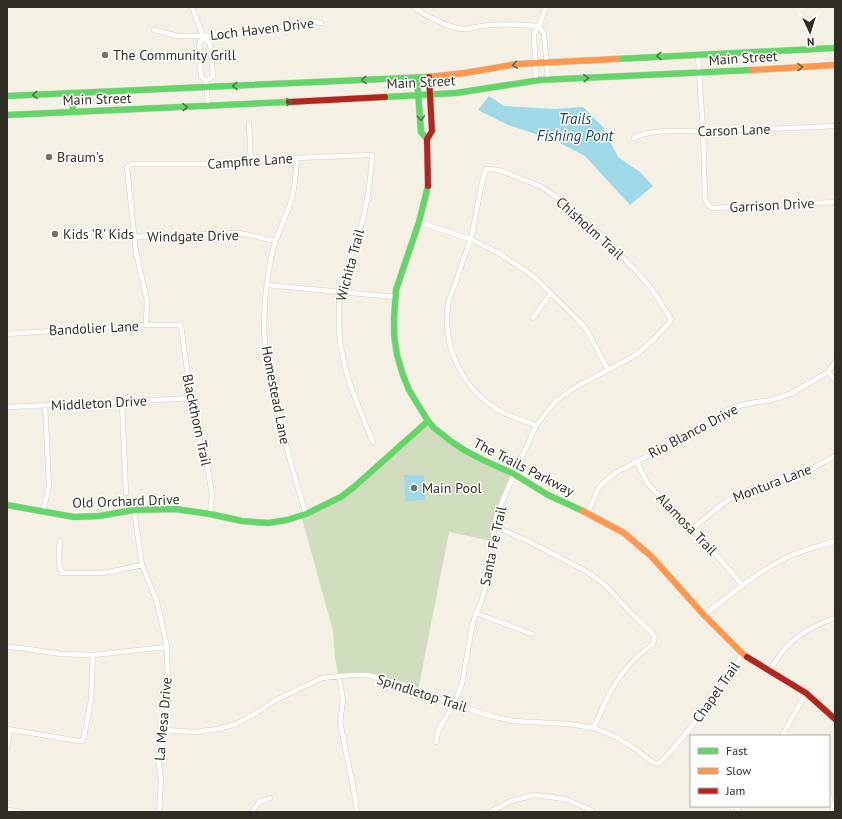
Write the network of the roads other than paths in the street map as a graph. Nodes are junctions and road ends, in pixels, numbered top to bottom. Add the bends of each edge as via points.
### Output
1 (192, 7) edge
2 (414, 7) edge
3 (546, 7) edge
4 (321, 23) dead end
5 (539, 26) junction
6 (154, 30) dead end
7 (203, 36) junction
8 (835, 48) edge
9 (698, 54) junction
10 (546, 62) junction
11 (535, 63) junction
12 (835, 65) edge
13 (699, 73) junction
14 (429, 77) junction
15 (417, 78) junction
16 (548, 80) junction
17 (536, 81) junction
18 (206, 85) junction
19 (72, 93) junction
20 (430, 94) junction
21 (419, 95) junction
22 (7, 96) edge
23 (208, 106) junction
24 (73, 111) junction
25 (7, 115) edge
26 (249, 124) dead end
27 (835, 126) edge
28 (703, 131) junction
29 (634, 138) dead end
30 (427, 139) junction
31 (372, 155) joint
32 (297, 158) junction
33 (251, 162) junction
34 (835, 202) edge
35 (419, 222) junction
36 (134, 237) junction
37 (470, 239) junction
38 (276, 241) junction
39 (267, 285) junction
40 (340, 293) junction
41 (551, 293) junction
42 (395, 297) junction
43 (533, 318) dead end
44 (671, 319) joint
45 (146, 325) junction
46 (181, 326) joint
47 (7, 334) edge
48 (835, 362) edge
49 (608, 370) junction
50 (828, 372) junction
51 (835, 380) edge
52 (191, 398) junction
53 (122, 402) junction
54 (45, 405) junction
55 (7, 407) edge
56 (428, 421) junction
57 (536, 426) junction
58 (373, 442) dead end
59 (835, 456) edge
60 (636, 462) junction
61 (514, 474) junction
62 (126, 493) dead end
63 (7, 504) edge
64 (134, 510) junction
65 (43, 512) junction
66 (588, 513) junction
67 (210, 514) junction
68 (306, 514) junction
69 (494, 526) junction
70 (692, 529) junction
71 (60, 541) dead end
72 (835, 541) edge
73 (142, 565) junction
74 (742, 585) junction
75 (476, 613) junction
76 (704, 615) junction
77 (835, 618) edge
78 (532, 634) dead end
79 (7, 647) edge
80 (167, 647) junction
81 (742, 654) junction
82 (93, 656) junction
83 (769, 671) junction
84 (340, 676) junction
85 (806, 693) junction
86 (454, 704) junction
87 (835, 719) edge
88 (594, 728) junction
89 (8, 729) edge
90 (164, 730) junction
91 (783, 735) edge
92 (436, 742) dead end
93 (7, 747) edge
94 (656, 764) joint
95 (270, 798) dead end
96 (830, 798) edge
97 (7, 810) edge
98 (22, 812) edge
99 (158, 812) edge
100 (252, 812) edge
101 (357, 812) edge
102 (490, 812) edge
103 (593, 812) edge
104 (834, 812) edge

1 - 7 street
2 - 5 street via 423,14 458,28
3 - 5 street
4 - 7 street, Loch Haven Drive via 310,21 255,32
5 - 10 street via 544,34
5 - 11 street via 534,34
6 - 7 street, Loch Haven Drive via 178,36
7 - 18 street via 199,44 201,76
7 - 18 street via 210,44 213,76
8 - 9 main road, Main Street
9 -> 10 main road, Main Street
9 - 13 street
10 - 11 main road, Main Street
10 - 16 street
11 -> 14 main road, Main Street
11 - 17 street
13 -> 12 main road, Main Street
16 -> 13 main road, Main Street
13 - 28 street
14 - 15 main road, Main Street
14 - 20 main road, The Trails Parkway
15 -> 18 main road, Main Street
15 - 21 main road, The Trails Parkway
16 - 17 main road, Main Street
17 - 20 main road, Main Street via 456,93
18 - 19 main road, Main Street
18 - 23 street
19 -> 22 main road, Main Street
19 - 24 main road
20 - 21 main road, Main Street
20 - 30 main road, The Trails Parkway via 432,131
23 -> 21 main road, Main Street
21 -> 30 main road, The Trails Parkway via 421,132
24 -> 23 main road, Main Street
24 - 25 main road, Main Street
26 - 33 street
27 - 28 street, Carson Lane
28 - 29 street, Carson Lane via 650,132
28 - 34 street, Garrison Drive via 705,200 709,206 713,208
30 - 35 main road, The Trails Parkway via 428,186
31 - 32 street, Campfire Lane
31 - 40 street, Wichita Trail via 371,176 362,220
32 - 33 street, Campfire Lane
32 - 38 street, Homestead Lane via 292,198
33 - 36 street, Campfire Lane via 128,166
35 - 37 street
35 - 42 main road, The Trails Parkway
36 - 38 street, Windgate Drive via 239,234
36 - 45 street via 147,300
37 - 41 street via 523,269
37 - 44 street, Chisholm Trail via 486,169 502,171 542,187 572,208 637,272
37 - 57 street via 449,303 447,326 456,361 471,387 485,401 500,411
38 - 39 street, Homestead Lane
39 - 40 street
39 - 68 street, Homestead Lane via 264,318 269,373 295,480
40 - 42 street
40 - 58 street, Wichita Trail via 339,337 344,364
41 - 43 street
41 - 49 street via 588,332
42 - 56 main road, The Trails Parkway via 394,335 397,355 409,390
44 - 49 street, Santa Fe Trail via 636,355
45 - 46 street, Bandolier Lane
45 - 47 street, Bandolier Lane
46 - 52 street, Blackthorn Trail
48 - 50 street, Rio Blanco Drive
49 - 57 street, Santa Fe Trail via 556,401
50 - 51 street
50 - 60 street, Rio Blanco Drive via 792,393 730,409 690,434
52 - 53 street, Middleton Drive
52 - 67 street, Blackthorn Trail via 208,470 212,495
53 - 54 street, Middleton Drive
53 - 62 street
54 - 55 street, Middleton Drive
54 - 65 street via 49,485
56 - 61 main road, The Trails Parkway via 464,450
56 - 68 main road, Old Orchard Drive via 341,497
57 - 61 street, Santa Fe Trail
59 - 70 street, Montura Lane via 813,468 772,481 725,502
60 - 66 street, Rio Blanco Drive via 603,483
60 - 70 street, Alamosa Trail via 648,484
61 - 66 main road, The Trails Parkway via 548,495
61 - 69 street, Santa Fe Trail
63 - 65 main road, Old Orchard Drive
64 - 65 main road, Old Orchard Drive via 74,517
64 - 67 main road, Old Orchard Drive via 175,509
64 - 73 street, La Mesa Drive
66 - 76 main road, The Trails Parkway via 624,533 651,556
67 - 68 main road, Old Orchard Drive via 242,521 268,522
69 - 75 street, Santa Fe Trail via 486,585
69 - 88 street via 530,542 596,578 655,636 653,644 634,660 610,691
70 - 74 street, Alamosa Trail
71 - 73 street via 58,556 62,573 104,573
72 - 74 street via 789,557
73 - 80 street, La Mesa Drive via 156,599
74 - 76 street
75 - 78 street
75 - 86 street, Santa Fe Trail via 462,684
76 - 81 main road, The Trails Parkway
77 - 83 street via 817,625 786,647
79 - 82 street
80 - 82 street
80 - 90 street, La Mesa Drive via 168,699
81 - 83 main road, The Trails Parkway
81 - 94 street, Chapel Trail via 711,702 683,738
82 - 89 street via 91,700 82,741
83 - 85 main road, The Trails Parkway
84 - 86 street, Spindletop Trail via 367,675
84 - 90 street, Spindletop Trail via 322,678 276,700 236,724 195,732
84 - 101 street via 343,701 340,722
85 - 87 main road, The Trails Parkway
85 - 91 street
86 - 88 street, Spindletop Trail via 513,721
86 - 92 street, Santa Fe Trail via 439,729
88 - 94 street, Spindletop Trail via 616,737
89 - 93 street
90 - 99 street, La Mesa Drive via 158,758 161,782
95 - 100 street via 259,802
96 - 104 street
97 - 98 street
102 - 103 street via 511,801 535,795 565,798

